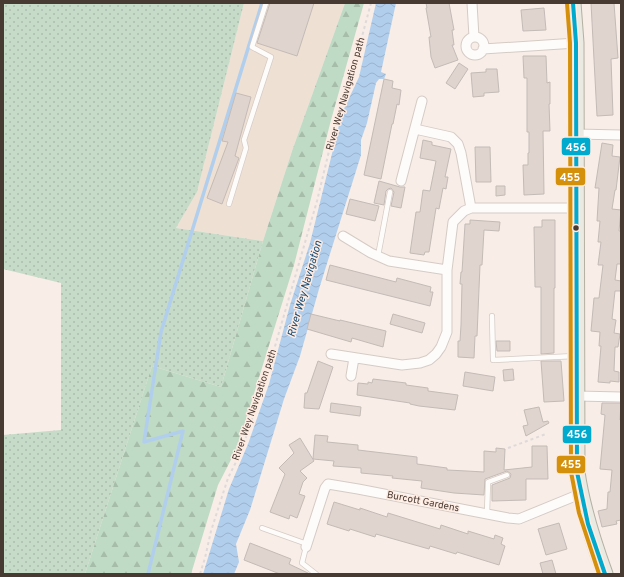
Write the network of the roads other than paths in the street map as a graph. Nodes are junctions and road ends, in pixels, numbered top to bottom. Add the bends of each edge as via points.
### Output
1 (266, 3) edge
2 (472, 3) edge
3 (573, 3) edge
4 (474, 37) junction
5 (576, 43) junction
6 (483, 49) junction
7 (422, 101) dead end
8 (415, 129) junction
9 (576, 134) junction
10 (621, 135) edge
11 (401, 181) dead end
12 (390, 192) dead end
13 (229, 204) dead end
14 (471, 208) junction
15 (576, 208) junction
16 (343, 236) dead end
17 (378, 256) junction
18 (446, 270) junction
19 (492, 316) dead end
20 (331, 354) dead end
21 (577, 356) junction
22 (354, 358) junction
23 (351, 376) dead end
24 (576, 396) junction
25 (621, 397) edge
26 (507, 475) dead end
27 (580, 494) junction
28 (487, 514) junction
29 (262, 528) dead end
30 (306, 546) junction
31 (316, 574) edge
32 (605, 574) edge

1 - 13 lane via 252,47 271,57 244,140 246,148
2 - 4 street
3 - 5 main road
4 - 6 street via 482,41
4 - 6 street via 467,42 466,48 469,53 477,55
5 - 6 street
5 - 9 main road
7 - 8 street
8 - 11 street
8 - 14 street via 451,137 458,144
9 - 10 street
9 - 15 main road
12 - 17 lane
14 - 15 street
14 - 18 street via 453,222
15 - 21 main road
16 - 17 street
17 - 18 street via 389,262
18 - 22 street via 447,332 436,354 429,360 402,366
19 - 21 lane via 493,360
20 - 22 street
21 - 24 main road
22 - 23 street
24 - 25 street
24 - 27 main road via 576,452
26 - 28 lane via 488,482
27 - 28 street, Burcott Gardens via 519,519
27 - 32 main road
28 - 30 street, Burcott Gardens via 328,484
29 - 30 lane
30 - 31 lane via 302,563

